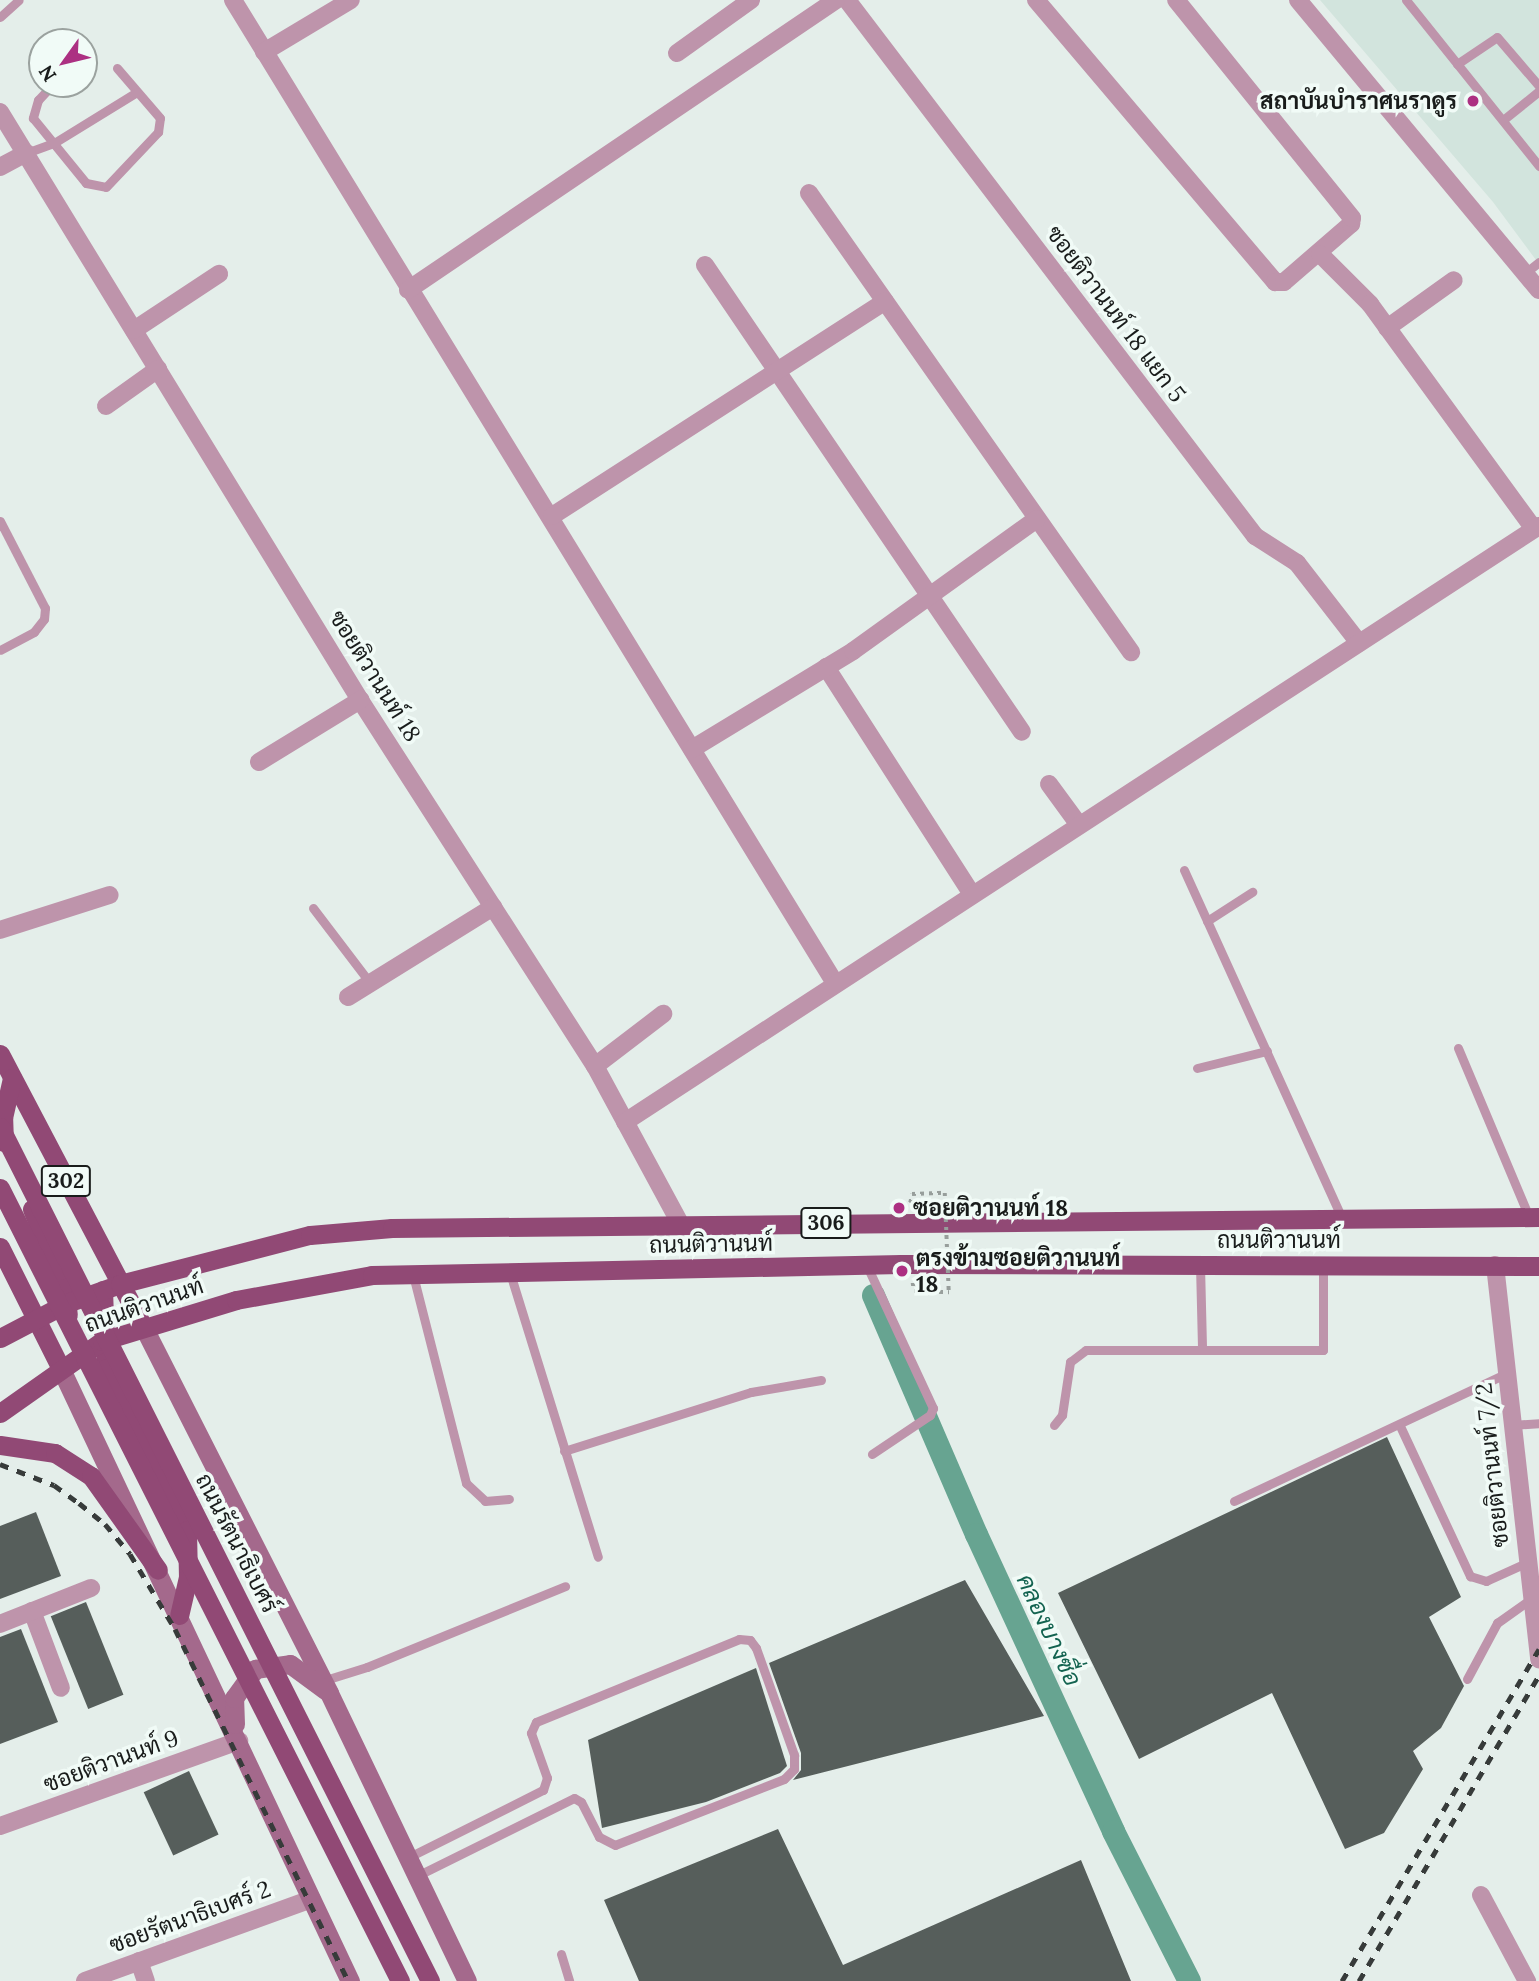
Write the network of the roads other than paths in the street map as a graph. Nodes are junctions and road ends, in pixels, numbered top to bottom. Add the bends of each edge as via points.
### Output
1 (19, 0) edge
2 (233, 0) edge
3 (351, 0) edge
4 (751, 0) edge
5 (836, 0) edge
6 (847, 0) edge
7 (1036, 0) edge
8 (1176, 0) edge
9 (1298, 0) edge
10 (1406, 0) edge
11 (0, 17) edge
12 (264, 52) junction
13 (677, 53) dead end
14 (1457, 64) junction
15 (117, 68) dead end
16 (1539, 88) edge
17 (137, 92) junction
18 (40, 98) edge
19 (0, 112) edge
20 (1503, 120) junction
21 (54, 143) junction
22 (26, 153) junction
23 (1539, 166) edge
24 (0, 167) edge
25 (809, 193) dead end
26 (1320, 254) junction
27 (705, 265) dead end
28 (1532, 268) edge
29 (219, 274) dead end
30 (1454, 280) dead end
31 (1538, 288) edge
32 (408, 290) junction
33 (885, 301) junction
34 (1387, 328) junction
35 (134, 330) junction
36 (158, 369) junction
37 (777, 372) junction
38 (106, 406) dead end
39 (552, 516) junction
40 (1037, 519) junction
41 (0, 521) edge
42 (1537, 527) edge
43 (929, 596) junction
44 (1359, 643) junction
45 (0, 650) edge
46 (1132, 653) dead end
47 (826, 667) junction
48 (360, 701) junction
49 (1022, 732) dead end
50 (692, 749) junction
51 (259, 762) dead end
52 (1049, 784) dead end
53 (1079, 825) junction
54 (1184, 870) dead end
55 (1252, 892) dead end
56 (972, 894) junction
57 (110, 895) dead end
58 (493, 907) junction
59 (313, 908) dead end
60 (1207, 921) junction
61 (0, 930) edge
62 (835, 983) junction
63 (371, 984) junction
64 (348, 997) dead end
65 (663, 1014) dead end
66 (1458, 1048) dead end
67 (1267, 1051) junction
68 (0, 1054) edge
69 (595, 1066) junction
70 (1197, 1068) dead end
71 (12, 1078) junction
72 (625, 1122) junction
73 (0, 1127) edge
74 (0, 1188) edge
75 (1534, 1217) edge
76 (1342, 1219) junction
77 (681, 1225) junction
78 (0, 1247) edge
79 (1200, 1265) junction
80 (1322, 1265) junction
81 (1495, 1265) junction
82 (867, 1266) junction
83 (1539, 1266) edge
84 (510, 1271) junction
85 (413, 1273) junction
86 (112, 1287) junction
87 (67, 1303) junction
88 (36, 1317) junction
89 (144, 1326) junction
90 (0, 1338) edge
91 (102, 1341) junction
92 (1202, 1349) junction
93 (67, 1362) junction
94 (1507, 1373) junction
95 (821, 1380) dead end
96 (0, 1413) edge
97 (1539, 1423) edge
98 (1054, 1425) dead end
99 (1513, 1425) junction
100 (1400, 1426) junction
101 (0, 1445) edge
102 (564, 1451) junction
103 (872, 1454) dead end
104 (509, 1499) dead end
105 (1234, 1501) dead end
106 (598, 1558) dead end
107 (1528, 1562) junction
108 (158, 1570) junction
109 (565, 1586) dead end
110 (91, 1588) dead end
111 (1532, 1598) junction
112 (32, 1611) junction
113 (179, 1615) junction
114 (0, 1624) edge
115 (1539, 1660) edge
116 (1467, 1679) dead end
117 (325, 1687) junction
118 (61, 1688) dead end
119 (237, 1738) junction
120 (0, 1826) edge
121 (407, 1858) junction
122 (416, 1877) junction
123 (1481, 1895) dead end
124 (312, 1899) junction
125 (561, 1954) dead end
126 (139, 1961) junction
127 (85, 1981) edge
128 (146, 1981) edge
129 (350, 1981) edge
130 (400, 1981) edge
131 (430, 1981) edge
132 (467, 1981) edge
133 (569, 1981) edge
134 (1527, 1981) edge

1 - 11 lane
2 - 12 street
3 - 12 street
4 - 13 street
5 - 32 street
6 - 44 street, ซอยติวานนท์ 18 แยก 5 via 1255,536 1297,563
7 - 26 street via 1275,282 1284,282
8 - 26 street via 1350,214 1351,224
9 - 28 street
10 - 14 lane
12 - 32 street
14 - 16 lane via 1497,37
14 - 20 lane
15 - 17 lane
16 - 20 lane
17 - 21 lane
17 - 21 lane via 160,118 158,132 106,187 86,183
18 - 21 lane via 33,118
19 - 22 street, ซอยติวานนท์ 18
20 - 23 lane
21 - 22 lane
22 - 24 street
22 - 35 street, ซอยติวานนท์ 18
25 - 33 street
26 - 34 street
27 - 37 street
28 - 31 street
29 - 35 street
30 - 34 street
32 - 39 street
33 - 37 street
33 - 40 street
34 - 42 street
35 - 36 street, ซอยติวานนท์ 18
36 - 38 street
36 - 48 street, ซอยติวานนท์ 18
37 - 39 street
37 - 43 street
39 - 50 street
40 - 43 street
40 - 46 street
41 - 45 lane via 45,608 44,620 34,632
42 - 44 street
43 - 47 street
43 - 49 street
44 - 53 street
47 - 50 street
47 - 56 street
48 - 51 street
48 - 58 street, ซอยติวานนท์ 18
50 - 62 street
52 - 53 street
53 - 56 street
54 - 60 lane
55 - 60 lane
56 - 62 street
57 - 61 street
58 - 63 street
58 - 69 street, ซอยติวานนท์ 18
59 - 63 lane
60 - 67 lane
62 - 72 street
63 - 64 street
65 - 69 street
66 - 75 lane
67 - 70 lane
67 - 76 lane
68 - 71 main road, 302
69 - 72 street, ซอยติวานนท์ 18
71 - 86 main road, 302
71 - 87 main road via 4,1145 61,1277
72 - 77 street, ซอยติวานนท์ 18
73 - 131 main road, ถนนรัตนาธิเบศร์, bridge
74 - 130 main road, bridge
75 - 76 main road, ถนนติวานนท์ / 306
76 - 77 main road, ถนนติวานนท์ / 306
77 - 86 main road, ถนนติวานนท์ / 306 via 392,1228 310,1235
78 - 88 main road
79 - 80 main road, ถนนติวานนท์ / 306
79 - 82 main road, ถนนติวานนท์ / 306
79 - 92 lane
80 - 81 main road, ถนนติวานนท์ / 306
80 - 92 lane via 1323,1350
81 - 83 main road, ถนนติวานนท์ / 306
81 - 94 street, ซอยติวานนท์ 7/2
82 - 84 main road, ถนนติวานนท์ / 306
82 - 103 lane via 933,1406 930,1415
84 - 85 main road, ถนนติวานนท์ / 306
84 - 102 lane
85 - 89 main road, ถนนติวานนท์ / 306 via 298,1287
85 - 104 lane via 466,1483 485,1501
86 - 87 main road, ถนนติวานนท์ / 306
86 - 89 main road, ถนนรัตนาธิเบศร์ / 302
86 - 91 main road
87 - 88 main road, ถนนติวานนท์ / 306
87 - 93 main road
88 - 90 main road, ถนนติวานนท์ / 306
88 - 93 main road
89 - 91 main road, ถนนติวานนท์ / 306
89 - 117 main road, ถนนรัตนาธิเบศร์ / 302
91 - 93 main road, ถนนติวานนท์ / 306
91 - 113 main road via 106,1368 187,1530 188,1577
92 - 98 lane via 1098,1348 1079,1353 1070,1362 1062,1415
93 - 96 main road, ถนนติวานนท์ / 306
93 - 108 main road
94 - 99 street, ซอยติวานนท์ 7/2
94 - 100 lane
95 - 102 lane via 751,1392
97 - 99 lane
99 - 107 street, ซอยติวานนท์ 7/2
100 - 105 lane
100 - 107 lane via 1470,1576 1486,1581
101 - 108 main road via 55,1453 73,1462 90,1476
102 - 106 lane
107 - 111 street, ซอยติวานนท์ 7/2
108 - 113 main road
109 - 117 lane
110 - 112 street
111 - 115 street, ซอยติวานนท์ 7/2
111 - 116 lane via 1497,1623
112 - 114 street
112 - 118 street
113 - 119 main road
117 - 119 main road via 290,1664 254,1670 234,1698
117 - 121 main road, ถนนรัตนาธิเบศร์ / 302
119 - 120 street, ซอยติวานนท์ 9
119 - 124 main road
121 - 122 main road, ถนนรัตนาธิเบศร์ / 302
121 - 122 lane via 543,1790 546,1775 531,1732 536,1722 739,1639 750,1640 756,1648 794,1755 794,1769 785,1779 615,1845 599,1837 581,1802 574,1798
122 - 132 main road, ถนนรัตนาธิเบศร์ / 302
123 - 134 street
124 - 126 street, ซอยรัตนาธิเบศร์ 2
124 - 129 main road
125 - 133 lane
126 - 127 street, ซอยรัตนาธิเบศร์ 2
126 - 128 street

